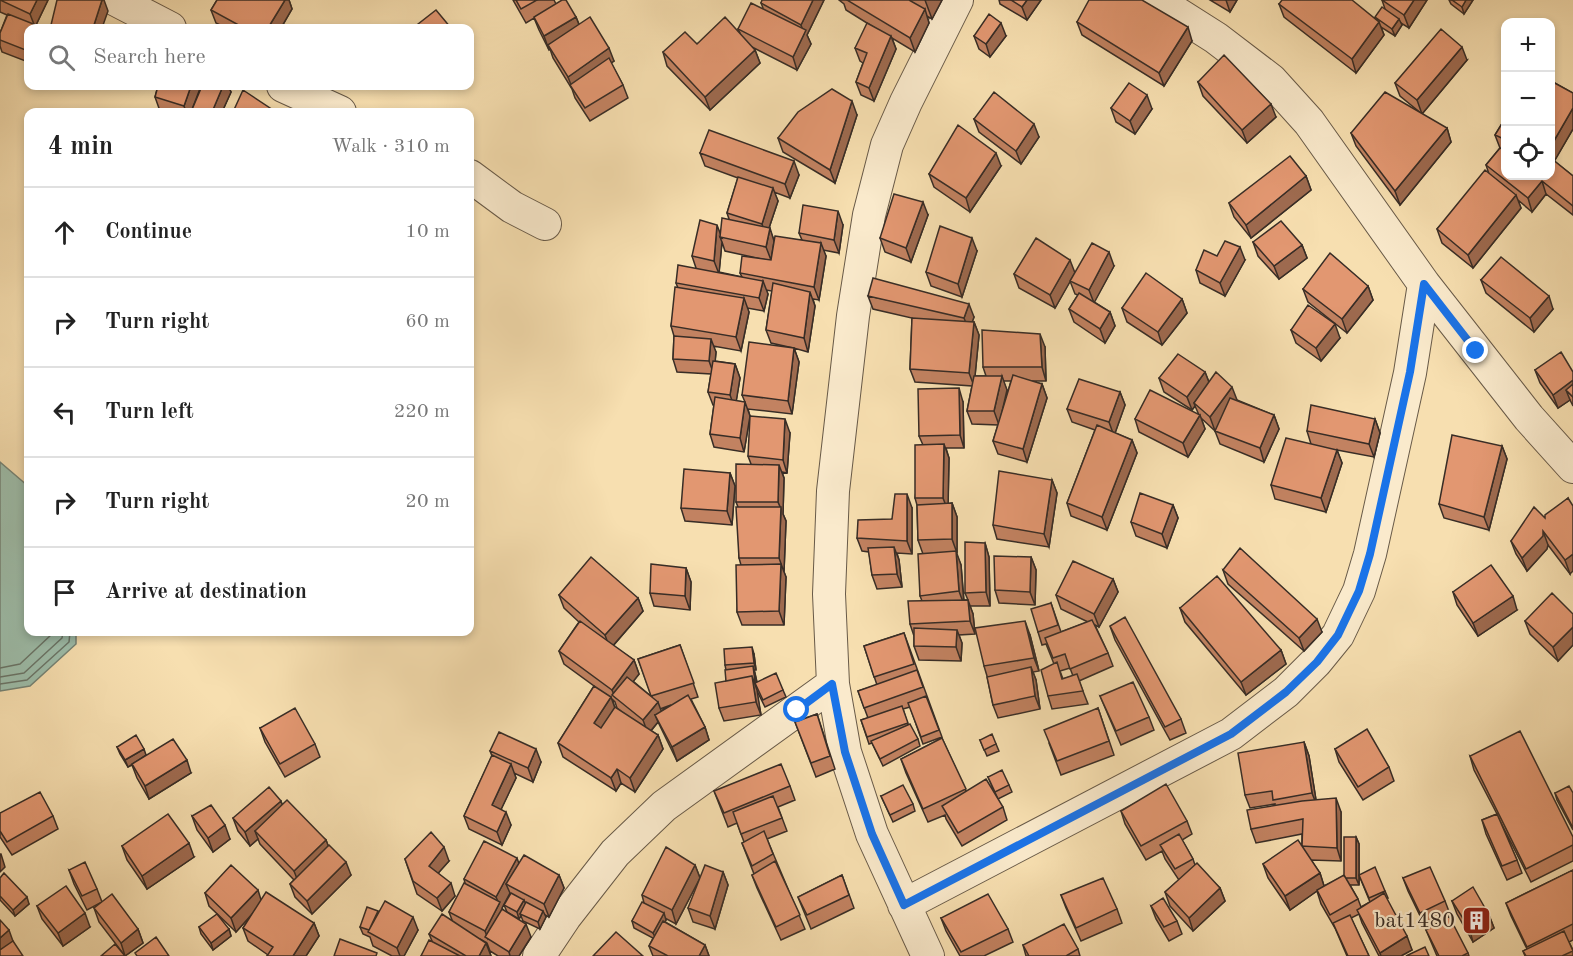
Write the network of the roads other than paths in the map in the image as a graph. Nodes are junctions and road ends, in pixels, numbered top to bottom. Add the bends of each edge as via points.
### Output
1 (116, 0) edge
2 (957, 0) edge
3 (1156, 0) edge
4 (162, 24) edge
5 (292, 90) edge
6 (331, 108) edge
7 (474, 179) edge
8 (545, 224) dead end
9 (1424, 284) junction
10 (1573, 467) edge
11 (832, 684) junction
12 (904, 905) junction
13 (539, 956) edge
14 (928, 956) edge

1 - 4 street
2 - 11 street via 887,145 869,215 833,491 829,594
3 - 9 street via 1216,38 1271,80 1309,122
5 - 6 street
7 - 8 street via 512,207
9 - 10 street via 1529,418
9 - 12 street via 1410,372 1370,554 1359,591 1338,635 1317,662 1286,692 1231,734
11 - 12 street via 845,752 872,834
11 - 13 street via 664,806 615,853
12 - 14 street

